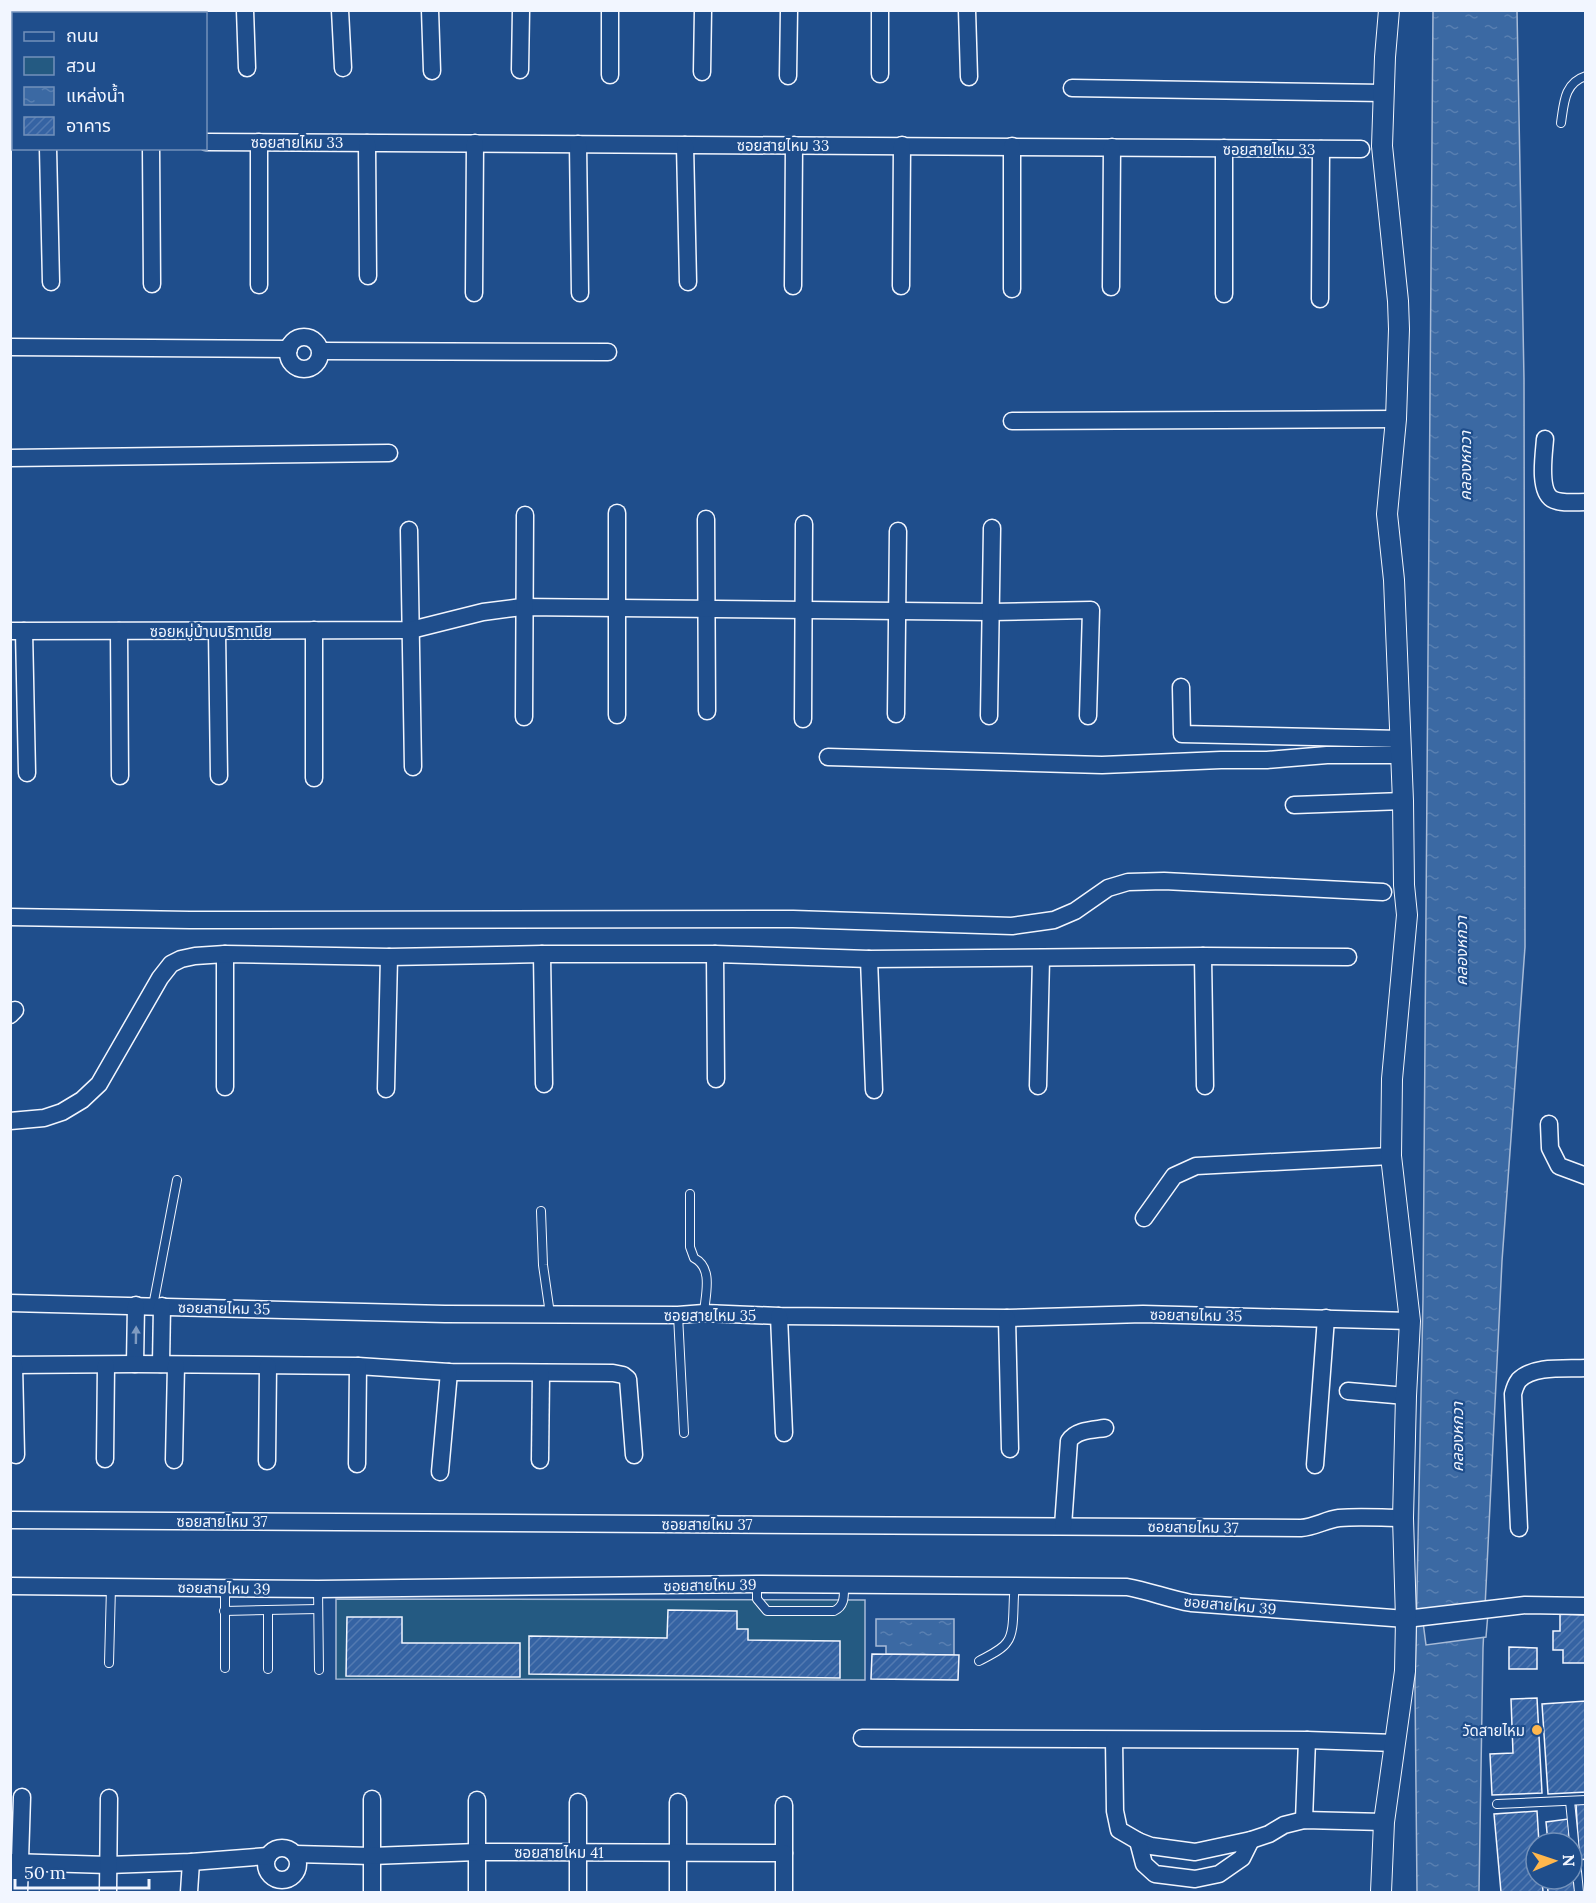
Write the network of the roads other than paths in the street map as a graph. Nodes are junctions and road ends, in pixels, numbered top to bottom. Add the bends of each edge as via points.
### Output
1 (245, 10) edge
2 (340, 10) edge
3 (430, 10) edge
4 (521, 10) edge
5 (610, 10) edge
6 (703, 10) edge
7 (789, 10) edge
8 (880, 10) edge
9 (967, 10) edge
10 (1389, 10) edge
11 (247, 68) dead end
12 (343, 68) dead end
13 (520, 70) dead end
14 (432, 71) dead end
15 (702, 72) dead end
16 (880, 74) dead end
17 (610, 75) dead end
18 (788, 76) dead end
19 (1586, 76) edge
20 (969, 77) dead end
21 (1072, 88) dead end
22 (1384, 93) junction
23 (1561, 123) dead end
24 (207, 142) edge
25 (259, 142) junction
26 (367, 142) junction
27 (475, 143) junction
28 (578, 144) junction
29 (685, 145) junction
30 (794, 145) junction
31 (902, 145) junction
32 (1012, 146) junction
33 (1112, 147) junction
34 (1224, 148) junction
35 (1321, 149) junction
36 (1361, 149) dead end
37 (48, 150) edge
38 (152, 150) edge
39 (368, 276) dead end
40 (51, 282) dead end
41 (688, 282) dead end
42 (152, 284) dead end
43 (259, 285) dead end
44 (793, 286) dead end
45 (901, 286) dead end
46 (1111, 287) dead end
47 (1012, 289) dead end
48 (474, 293) dead end
49 (580, 293) dead end
50 (1224, 294) dead end
51 (1320, 299) dead end
52 (10, 347) edge
53 (289, 349) junction
54 (321, 351) junction
55 (608, 352) dead end
56 (1396, 419) junction
57 (1012, 421) dead end
58 (1545, 439) dead end
59 (389, 453) dead end
60 (10, 458) edge
61 (1586, 502) edge
62 (617, 513) dead end
63 (525, 515) dead end
64 (706, 519) dead end
65 (804, 524) dead end
66 (992, 528) dead end
67 (409, 530) dead end
68 (898, 531) dead end
69 (525, 608) junction
70 (617, 608) junction
71 (707, 608) junction
72 (804, 609) junction
73 (898, 610) junction
74 (991, 612) junction
75 (314, 630) junction
76 (411, 630) junction
77 (17, 631) edge
78 (119, 631) junction
79 (217, 631) junction
80 (1181, 687) dead end
81 (707, 711) dead end
82 (617, 714) dead end
83 (896, 714) dead end
84 (989, 716) dead end
85 (1088, 716) dead end
86 (524, 717) dead end
87 (803, 719) dead end
88 (1401, 747) junction
89 (828, 758) dead end
90 (413, 767) dead end
91 (27, 773) dead end
92 (120, 776) dead end
93 (219, 776) dead end
94 (314, 778) dead end
95 (1403, 801) junction
96 (1294, 804) dead end
97 (1383, 892) dead end
98 (10, 917) edge
99 (225, 954) junction
100 (542, 954) junction
101 (716, 954) junction
102 (1203, 956) junction
103 (389, 957) junction
104 (1348, 957) dead end
105 (869, 959) junction
106 (1041, 959) junction
107 (716, 1079) dead end
108 (544, 1084) dead end
109 (1038, 1086) dead end
110 (1205, 1086) dead end
111 (225, 1087) dead end
112 (386, 1089) dead end
113 (874, 1090) dead end
114 (10, 1121) edge
115 (1549, 1124) dead end
116 (1391, 1156) junction
117 (1586, 1176) edge
118 (177, 1180) dead end
119 (690, 1194) dead end
120 (542, 1211) dead end
121 (1144, 1218) dead end
122 (10, 1303) edge
123 (136, 1305) junction
124 (158, 1306) junction
125 (704, 1313) junction
126 (550, 1314) junction
127 (678, 1315) junction
128 (779, 1316) junction
129 (1006, 1318) junction
130 (1326, 1318) junction
131 (1410, 1321) junction
132 (135, 1364) junction
133 (12, 1365) edge
134 (106, 1365) junction
135 (168, 1365) junction
136 (268, 1366) junction
137 (358, 1366) junction
138 (1586, 1368) edge
139 (449, 1372) junction
140 (541, 1374) junction
141 (1348, 1391) dead end
142 (1406, 1396) junction
143 (1105, 1428) dead end
144 (684, 1433) dead end
145 (784, 1433) dead end
146 (1010, 1449) dead end
147 (16, 1455) dead end
148 (634, 1455) dead end
149 (105, 1459) dead end
150 (174, 1460) dead end
151 (540, 1460) dead end
152 (267, 1461) dead end
153 (357, 1464) dead end
154 (1315, 1465) dead end
155 (440, 1472) dead end
156 (1403, 1518) junction
157 (10, 1520) edge
158 (1063, 1526) junction
159 (1519, 1528) dead end
160 (757, 1584) junction
161 (844, 1585) junction
162 (1015, 1585) junction
163 (10, 1586) edge
164 (111, 1587) junction
165 (225, 1587) junction
166 (318, 1589) junction
167 (1586, 1606) edge
168 (318, 1609) junction
169 (268, 1610) junction
170 (224, 1611) junction
171 (1411, 1619) junction
172 (979, 1661) dead end
173 (109, 1663) dead end
174 (225, 1668) dead end
175 (268, 1669) dead end
176 (319, 1670) dead end
177 (862, 1738) dead end
178 (1114, 1740) junction
179 (1307, 1740) junction
180 (1395, 1743) junction
181 (22, 1797) dead end
182 (110, 1798) dead end
183 (372, 1799) dead end
184 (477, 1800) dead end
185 (1586, 1800) edge
186 (1570, 1801) junction
187 (578, 1802) dead end
188 (678, 1802) dead end
189 (1497, 1804) dead end
190 (784, 1805) dead end
191 (1304, 1820) junction
192 (1384, 1822) junction
193 (1251, 1840) junction
194 (1138, 1841) junction
195 (477, 1852) junction
196 (578, 1852) junction
197 (678, 1853) junction
198 (784, 1853) junction
199 (295, 1854) junction
200 (268, 1856) junction
201 (372, 1856) junction
202 (15, 1862) edge
203 (191, 1862) junction
204 (108, 1865) junction
205 (282, 1886) edge
206 (19, 1893) edge
207 (108, 1893) edge
208 (189, 1893) edge
209 (372, 1893) edge
210 (477, 1893) edge
211 (578, 1893) edge
212 (678, 1893) edge
213 (784, 1893) edge
214 (1381, 1893) edge
215 (1579, 1893) edge

1 - 11 street
2 - 12 street
3 - 14 street
4 - 13 street
5 - 17 street
6 - 15 street
7 - 18 street
8 - 16 street
9 - 20 street
10 - 22 street
19 - 23 lane via 1566,90
21 - 22 street
22 - 56 street via 1383,146 1398,301
24 - 25 street, ซอยสายไหม 33
25 - 26 street, ซอยสายไหม 33
25 - 43 street
26 - 27 street, ซอยสายไหม 33
26 - 39 street
27 - 28 street, ซอยสายไหม 33
27 - 48 street
28 - 29 street, ซอยสายไหม 33
28 - 49 street
29 - 30 street, ซอยสายไหม 33
29 - 41 street
30 - 31 street, ซอยสายไหม 33
30 - 44 street
31 - 32 street, ซอยสายไหม 33
31 - 45 street
32 - 33 street, ซอยสายไหม 33
32 - 47 street
33 - 34 street, ซอยสายไหม 33
33 - 46 street
34 - 35 street, ซอยสายไหม 33
34 - 50 street
35 - 36 street, ซอยสายไหม 33
35 - 51 street
37 - 40 street
38 - 42 street
52 - 53 street
53 - 54 street via 291,343 302,337 314,340
53 - 54 street via 290,361 300,369 312,368
54 - 55 street
56 - 57 street
56 - 88 street via 1387,514 1394,580
58 - 61 street via 1545,490 1551,499 1560,502
59 - 60 street
62 - 70 street
63 - 69 street
64 - 71 street
65 - 72 street
66 - 74 street
67 - 76 street
68 - 73 street
69 - 70 street, ซอยหมู่บ้านบริทาเนีย
69 - 76 street, ซอยหมู่บ้านบริทาเนีย via 483,612
69 - 86 street
70 - 71 street, ซอยหมู่บ้านบริทาเนีย
70 - 82 street
71 - 72 street, ซอยหมู่บ้านบริทาเนีย
71 - 81 street
72 - 73 street, ซอยหมู่บ้านบริทาเนีย
72 - 87 street
73 - 74 street, ซอยหมู่บ้านบริทาเนีย
73 - 83 street
74 - 84 street
74 - 85 street, ซอยหมู่บ้านบริทาเนีย via 1091,610
75 - 76 street, ซอยหมู่บ้านบริทาเนีย
75 - 79 street, ซอยหมู่บ้านบริทาเนีย
75 - 94 street
76 - 90 street
77 - 78 street, ซอยหมู่บ้านบริทาเนีย
77 - 91 street
78 - 79 street, ซอยหมู่บ้านบริทาเนีย
78 - 92 street
79 - 93 street
80 - 88 street via 1182,734
88 - 89 street via 1267,760 1102,765
88 - 95 street
95 - 96 street
95 - 116 street via 1407,915 1392,1079
97 - 98 street via 1128,882 1108,888 1054,920 1012,926 793,919
99 - 103 street
99 - 111 street
99 - 114 street via 195,956 171,964 99,1084 82,1100 44,1118
100 - 101 street
100 - 103 street
100 - 108 street
101 - 105 street
101 - 107 street
102 - 104 street
102 - 106 street
102 - 110 street
103 - 112 street
105 - 106 street
105 - 113 street
106 - 109 street
115 - 117 street via 1550,1148 1559,1166
116 - 121 street via 1196,1166 1174,1176
116 - 131 street
118 - 124 lane
119 - 125 lane via 690,1247 694,1258 705,1268 707,1278
120 - 126 lane via 543,1265
122 - 123 street, ซอยสายไหม 35
123 - 124 street, ซอยสายไหม 35
132 -> 123 street
124 - 126 street, ซอยสายไหม 35
124 - 135 street
125 - 127 street, ซอยสายไหม 35
125 - 128 street, ซอยสายไหม 35
126 - 127 street, ซอยสายไหม 35
127 - 144 lane
128 - 129 street, ซอยสายไหม 35
128 - 145 street
129 - 130 street, ซอยสายไหม 35 via 1143,1314
129 - 146 street
130 - 131 street, ซอยสายไหม 35
130 - 154 street
131 - 142 street
132 - 134 street
132 - 135 street
133 - 134 street
133 - 147 street
134 - 149 street
135 - 136 street
135 - 150 street
136 - 137 street
136 - 152 street
137 - 139 street
137 - 153 street
138 - 159 street via 1528,1374 1515,1387
139 - 140 street
139 - 155 street
140 - 148 street via 613,1373 628,1379
140 - 151 street
141 - 142 street
142 - 156 street
143 - 158 street via 1080,1432 1069,1442
156 - 158 street, ซอยสายไหม 37 via 1338,1518 1312,1528
156 - 171 street
157 - 158 street, ซอยสายไหม 37
160 - 161 street, ซอยสายไหม 39
160 - 161 lane via 757,1599 767,1611 834,1611 842,1606
160 - 166 street, ซอยสายไหม 39
161 - 162 street, ซอยสายไหม 39
162 - 171 street, ซอยสายไหม 39 via 1127,1587 1191,1603
162 - 172 lane via 1013,1630 1007,1644
163 - 164 street, ซอยสายไหม 39
164 - 165 street, ซอยสายไหม 39
164 - 173 lane
165 - 166 street, ซอยสายไหม 39
165 - 170 lane
166 - 168 lane
167 - 171 street, ซอยสายไหม 39 via 1525,1605
168 - 169 lane
168 - 176 lane
169 - 170 lane
169 - 175 lane
170 - 174 lane
171 - 180 street
177 - 178 street
178 - 179 street
178 - 194 street via 1119,1830
179 - 180 street
179 - 191 street
180 - 192 street
181 - 202 street
182 - 204 street
183 - 201 street
184 - 195 street
185 - 186 lane
186 - 189 lane
186 - 215 lane
187 - 196 street
188 - 197 street
190 - 198 street
191 - 192 street
191 - 193 street
192 - 214 street
193 - 194 street via 1195,1852
193 - 194 street via 1242,1858 1219,1874 1195,1879 1155,1874 1144,1864
195 - 196 street, ซอยสายไหม 41
195 - 201 street, ซอยสายไหม 41
195 - 210 street
196 - 197 street, ซอยสายไหม 41
196 - 211 street
197 - 198 street, ซอยสายไหม 41
197 - 212 street
198 - 213 street
199 - 200 street via 281,1847
199 - 201 street, ซอยสายไหม 41
199 - 205 street via 297,1871
200 - 203 street
200 - 205 street via 269,1872
201 - 209 street
202 - 204 street
202 - 206 street
203 - 204 street
203 - 208 street
204 - 207 street

